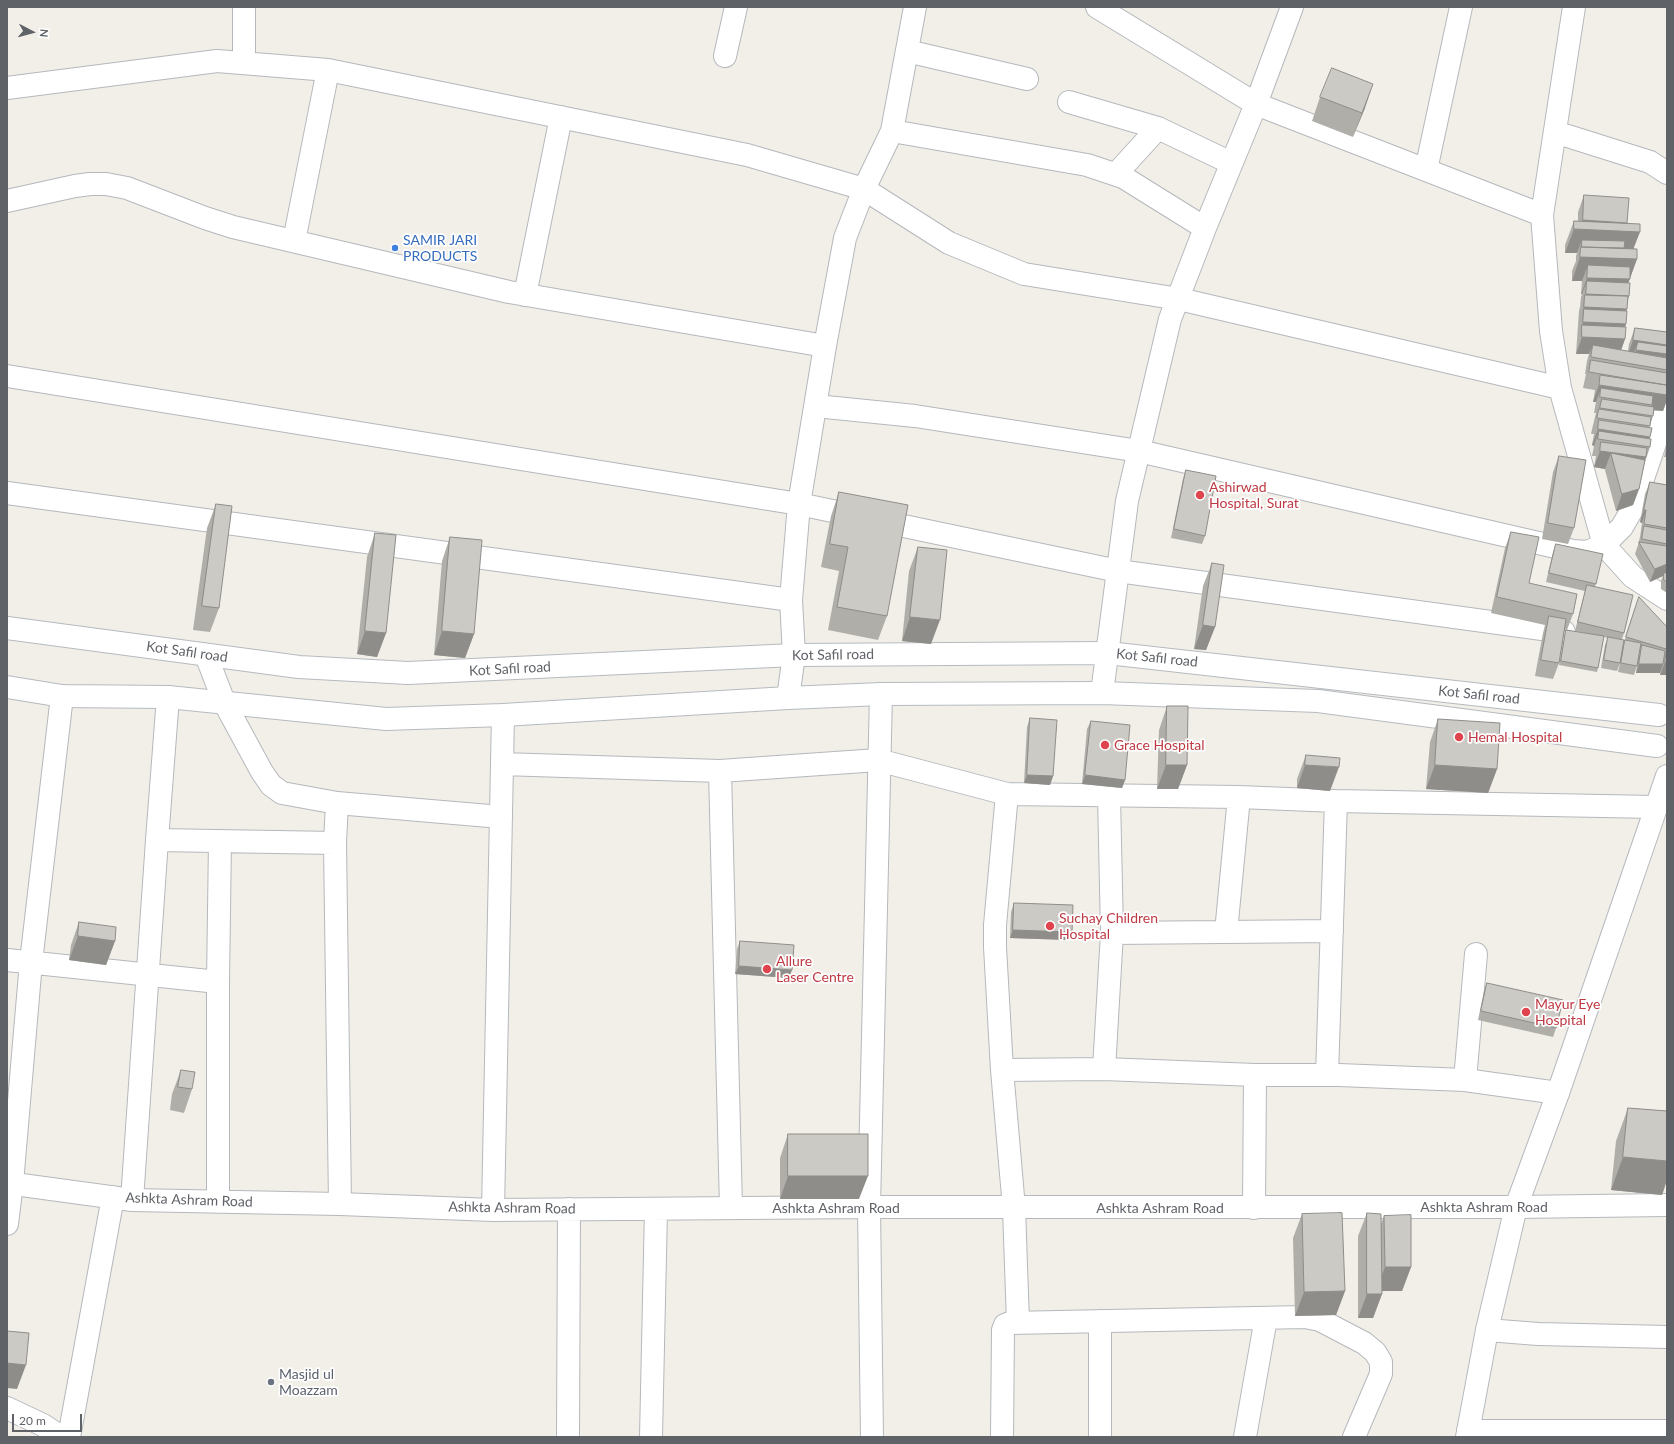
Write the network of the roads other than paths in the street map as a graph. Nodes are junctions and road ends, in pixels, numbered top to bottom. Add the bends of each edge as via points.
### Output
1 (244, 7) edge
2 (736, 7) edge
3 (915, 7) edge
4 (1097, 7) edge
5 (1292, 7) edge
6 (1461, 7) edge
7 (1574, 7) edge
8 (907, 51) junction
9 (725, 56) dead end
10 (244, 63) junction
11 (328, 70) junction
12 (1027, 79) dead end
13 (7, 88) edge
14 (1069, 102) dead end
15 (1256, 104) junction
16 (561, 117) junction
17 (1158, 128) junction
18 (892, 131) junction
19 (1555, 132) junction
20 (1231, 164) junction
21 (1426, 170) junction
22 (1667, 173) edge
23 (1116, 174) junction
24 (864, 189) junction
25 (7, 201) edge
26 (1542, 215) junction
27 (1205, 228) junction
28 (294, 241) junction
29 (525, 296) junction
30 (1179, 299) junction
31 (825, 346) junction
32 (7, 376) edge
33 (1560, 388) junction
34 (816, 406) junction
35 (1666, 413) edge
36 (1139, 451) junction
37 (7, 493) edge
38 (799, 504) junction
39 (1604, 545) junction
40 (1118, 571) junction
41 (1667, 599) edge
42 (791, 600) junction
43 (7, 628) edge
44 (1564, 632) edge
45 (1108, 653) junction
46 (206, 655) junction
47 (794, 655) junction
48 (7, 687) edge
49 (1102, 692) junction
50 (881, 694) junction
51 (62, 696) junction
52 (168, 697) junction
53 (788, 698) junction
54 (224, 702) junction
55 (1663, 711) edge
56 (503, 715) junction
57 (1662, 752) edge
58 (878, 760) junction
59 (502, 764) junction
60 (720, 771) junction
61 (1667, 776) edge
62 (1007, 794) junction
63 (1109, 796) junction
64 (1239, 797) junction
65 (1336, 801) junction
66 (337, 803) junction
67 (1655, 807) junction
68 (501, 817) junction
69 (156, 840) junction
70 (220, 841) junction
71 (335, 843) junction
72 (1332, 931) junction
73 (1226, 932) junction
74 (1112, 933) junction
75 (1476, 954) dead end
76 (7, 960) edge
77 (31, 962) junction
78 (149, 975) junction
79 (218, 982) junction
80 (1104, 1069) junction
81 (1002, 1070) junction
82 (1255, 1075) junction
83 (1327, 1075) junction
84 (1465, 1080) junction
85 (1558, 1093) junction
86 (10, 1183) edge
87 (123, 1199) junction
88 (218, 1202) junction
89 (340, 1204) junction
90 (1667, 1205) edge
91 (869, 1207) junction
92 (1516, 1207) junction
93 (731, 1208) junction
94 (1014, 1208) junction
95 (1254, 1208) junction
96 (569, 1209) junction
97 (656, 1209) junction
98 (493, 1210) junction
99 (7, 1224) edge
100 (1266, 1318) junction
101 (1100, 1321) junction
102 (1018, 1323) junction
103 (1486, 1330) junction
104 (1667, 1337) edge
105 (7, 1408) edge
106 (1667, 1431) edge
107 (1467, 1434) edge
108 (61, 1437) edge
109 (69, 1437) edge
110 (568, 1437) edge
111 (651, 1437) edge
112 (872, 1437) edge
113 (1002, 1437) edge
114 (1100, 1437) edge
115 (1245, 1437) edge
116 (1354, 1437) edge

1 - 10 street
2 - 9 street
3 - 8 street
4 - 15 street
5 - 15 street
6 - 21 street
7 - 19 street
8 - 12 street
8 - 18 street
10 - 11 street
10 - 13 street via 217,61
11 - 16 street
11 - 28 street
14 - 17 street
15 - 20 street
15 - 21 street
16 - 24 street via 747,155
16 - 29 street
17 - 20 street
17 - 23 street
18 - 23 street via 1087,165
18 - 24 street
19 - 22 street via 1650,162
19 - 26 street
20 - 27 street
21 - 26 street
23 - 27 street
24 - 30 street via 949,243 1024,274
24 - 31 street via 845,238
25 - 28 street via 75,186 106,184 127,188 233,227
26 - 33 street via 1551,331
27 - 30 street
28 - 29 street
29 - 31 street
30 - 33 street
30 - 36 street via 1170,319
31 - 34 street
32 - 38 street
33 - 39 street
34 - 36 street via 915,416
34 - 38 street
35 - 39 street via 1633,508 1622,527
36 - 39 street via 1574,551 1587,552
36 - 40 street via 1127,501
37 - 42 street
38 - 40 street
38 - 42 street
39 - 41 street via 1633,577
40 - 44 street
40 - 45 street
42 - 47 street
43 - 46 street, Kot Safil road
45 - 47 street, Kot Safil road
45 - 49 street
45 - 55 street, Kot Safil road
46 - 47 street, Kot Safil road via 298,667 408,673
46 - 54 street
47 - 53 street
48 - 51 street, Kot Safil road
49 - 50 street, Kot Safil road
49 - 57 street, Kot Safil road via 1318,701
50 - 53 street, Kot Safil road
50 - 58 street
51 - 52 street, Kot Safil road
51 - 77 street
52 - 54 street, Kot Safil road
52 - 69 street
53 - 56 street, Kot Safil road
54 - 56 street, Kot Safil road via 386,720
54 - 66 street via 271,785 282,793
55 - 57 street via 1656,725 1655,736
56 - 59 street
58 - 60 street
58 - 62 street
58 - 91 street
59 - 60 street
59 - 68 street
60 - 93 street
61 - 67 street
62 - 63 street
62 - 81 street via 995,925
63 - 64 street
63 - 74 street
64 - 65 street
64 - 73 street
65 - 67 street
65 - 72 street
66 - 68 street
66 - 71 street
67 - 85 street
68 - 98 street
69 - 70 street
69 - 78 street
70 - 71 street
70 - 79 street
71 - 89 street
72 - 73 street
72 - 83 street
73 - 74 street
74 - 80 street
75 - 84 street
76 - 77 street
77 - 78 street
77 - 86 street
78 - 79 street
78 - 87 street
79 - 88 street
80 - 81 street
80 - 82 street
81 - 94 street
82 - 83 street
82 - 95 street
83 - 84 street
84 - 85 street
85 - 92 street
86 - 87 street, Ashkta Ashram Road
86 - 99 street
87 - 88 street, Ashkta Ashram Road
87 - 109 street
88 - 89 street, Ashkta Ashram Road
89 - 98 street, Ashkta Ashram Road
90 - 92 street, Ashkta Ashram Road
91 - 93 street, Ashkta Ashram Road
91 - 94 street, Ashkta Ashram Road
91 - 112 street
92 - 95 street, Ashkta Ashram Road
92 - 103 street
93 - 97 street, Ashkta Ashram Road
94 - 95 street, Ashkta Ashram Road
94 - 102 street
96 - 97 street, Ashkta Ashram Road
96 - 98 street, Ashkta Ashram Road
96 - 110 street
97 - 111 street
100 - 101 street
100 - 115 street
100 - 116 street via 1305,1317 1320,1320 1364,1343 1375,1352 1381,1362 1381,1374
101 - 102 street
101 - 114 street
102 - 113 street via 1005,1325 1003,1330
103 - 104 street
103 - 107 street
105 - 108 street via 44,1425
106 - 107 street

